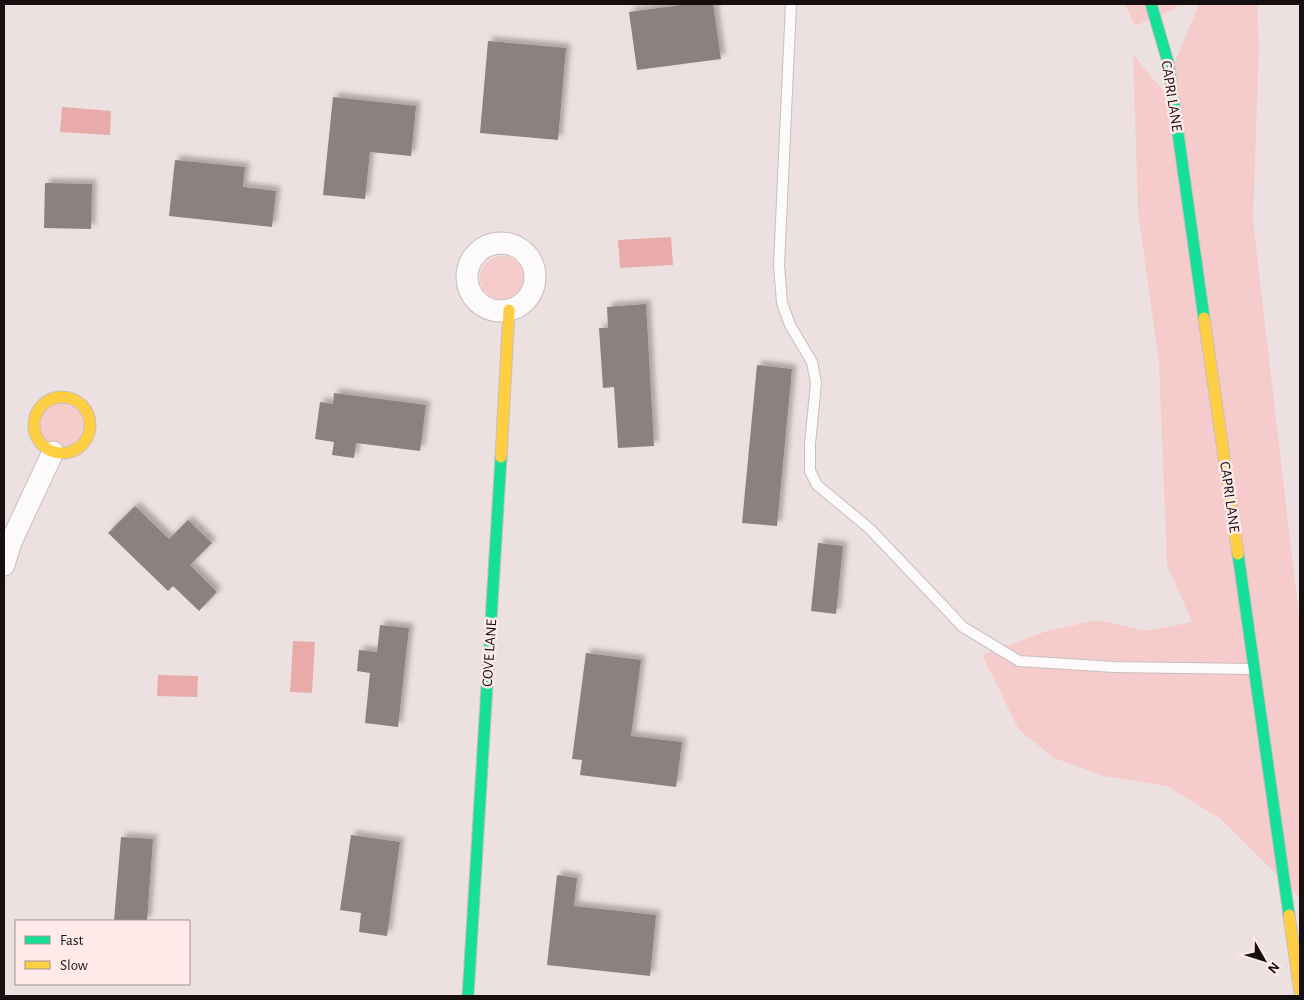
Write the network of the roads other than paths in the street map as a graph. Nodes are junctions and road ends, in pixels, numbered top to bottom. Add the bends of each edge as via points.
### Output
1 (791, 4) edge
2 (1151, 4) edge
3 (509, 310) dead end
4 (53, 452) junction
5 (4, 565) edge
6 (1254, 669) junction
7 (1300, 992) edge
8 (468, 996) edge

1 - 6 lane via 779,265 782,303 790,325 812,362 816,383 810,471 817,485 870,529 964,627 1019,662
2 - 6 street, CAPRI LANE via 1168,62
3 - 8 street, COVE LANE
4 - 4 street via 63,453 80,446 89,431 87,413 75,400 66,397 48,401 36,414 35,433 45,448
4 - 5 street via 11,542
6 - 7 street, CAPRI LANE

